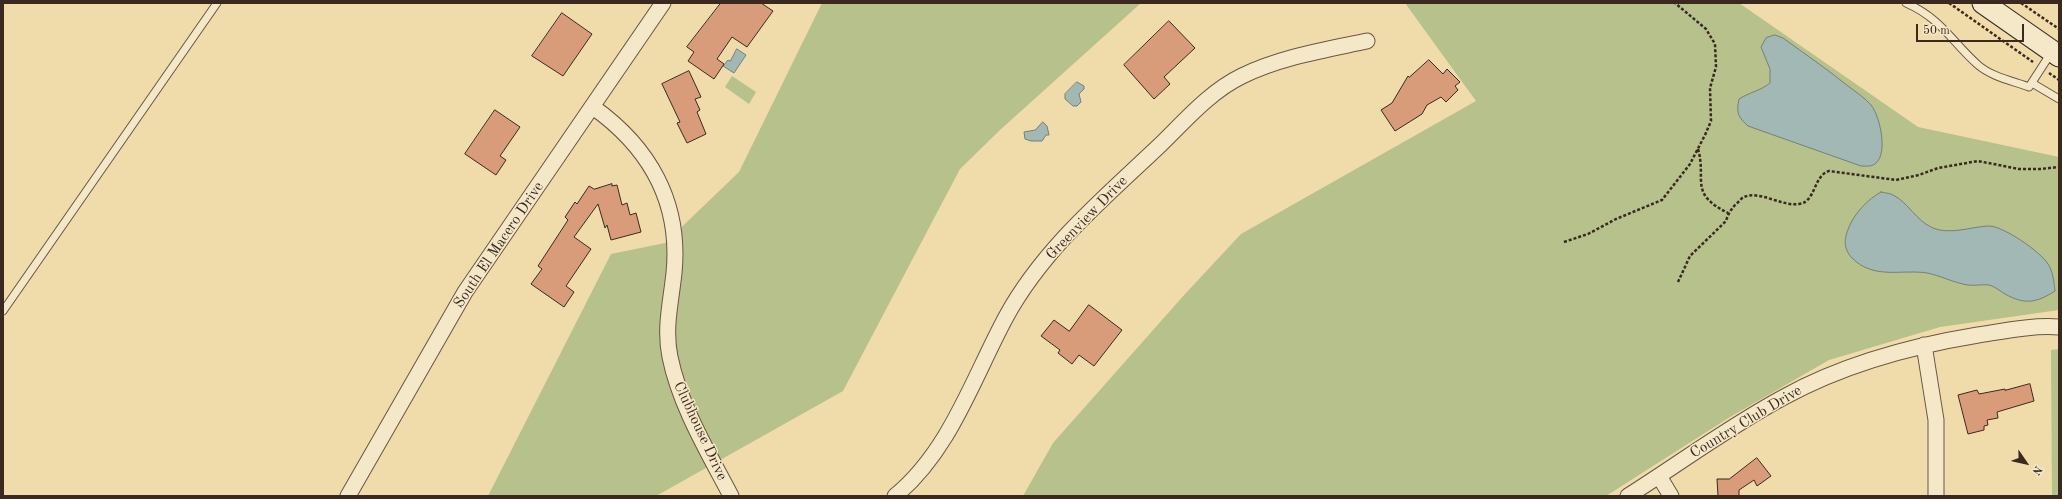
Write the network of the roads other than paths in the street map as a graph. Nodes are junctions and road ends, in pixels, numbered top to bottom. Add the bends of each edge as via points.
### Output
1 (217, 3) edge
2 (663, 3) edge
3 (1906, 3) edge
4 (1984, 3) edge
5 (1367, 41) dead end
6 (2051, 58) edge
7 (2032, 83) junction
8 (2059, 99) edge
9 (593, 107) junction
10 (3, 311) edge
11 (2059, 326) edge
12 (1924, 345) junction
13 (1658, 476) junction
14 (348, 496) edge
15 (731, 496) edge
16 (894, 496) edge
17 (1628, 496) edge
18 (1671, 496) edge
19 (1936, 496) edge

1 - 10 lane
2 - 9 street, South El Macero Drive
3 - 7 lane via 1939,23 1978,65 1987,71 2029,87
4 - 6 street
5 - 16 street, Greenview Drive via 1295,56 1242,76 1213,95 1070,230 1032,276 1007,316 949,431 926,464
6 - 7 lane
7 - 8 lane
9 - 14 street, South El Macero Drive via 465,292
9 - 15 street, Clubhouse Drive via 617,125 642,153 657,176 665,196 671,216 675,255 667,313 670,357 687,408
11 - 12 street, Country Club Drive via 1990,333
12 - 13 street, Country Club Drive via 1836,372 1786,396
12 - 19 street via 1936,420
13 - 17 street, Country Club Drive
13 - 18 street

